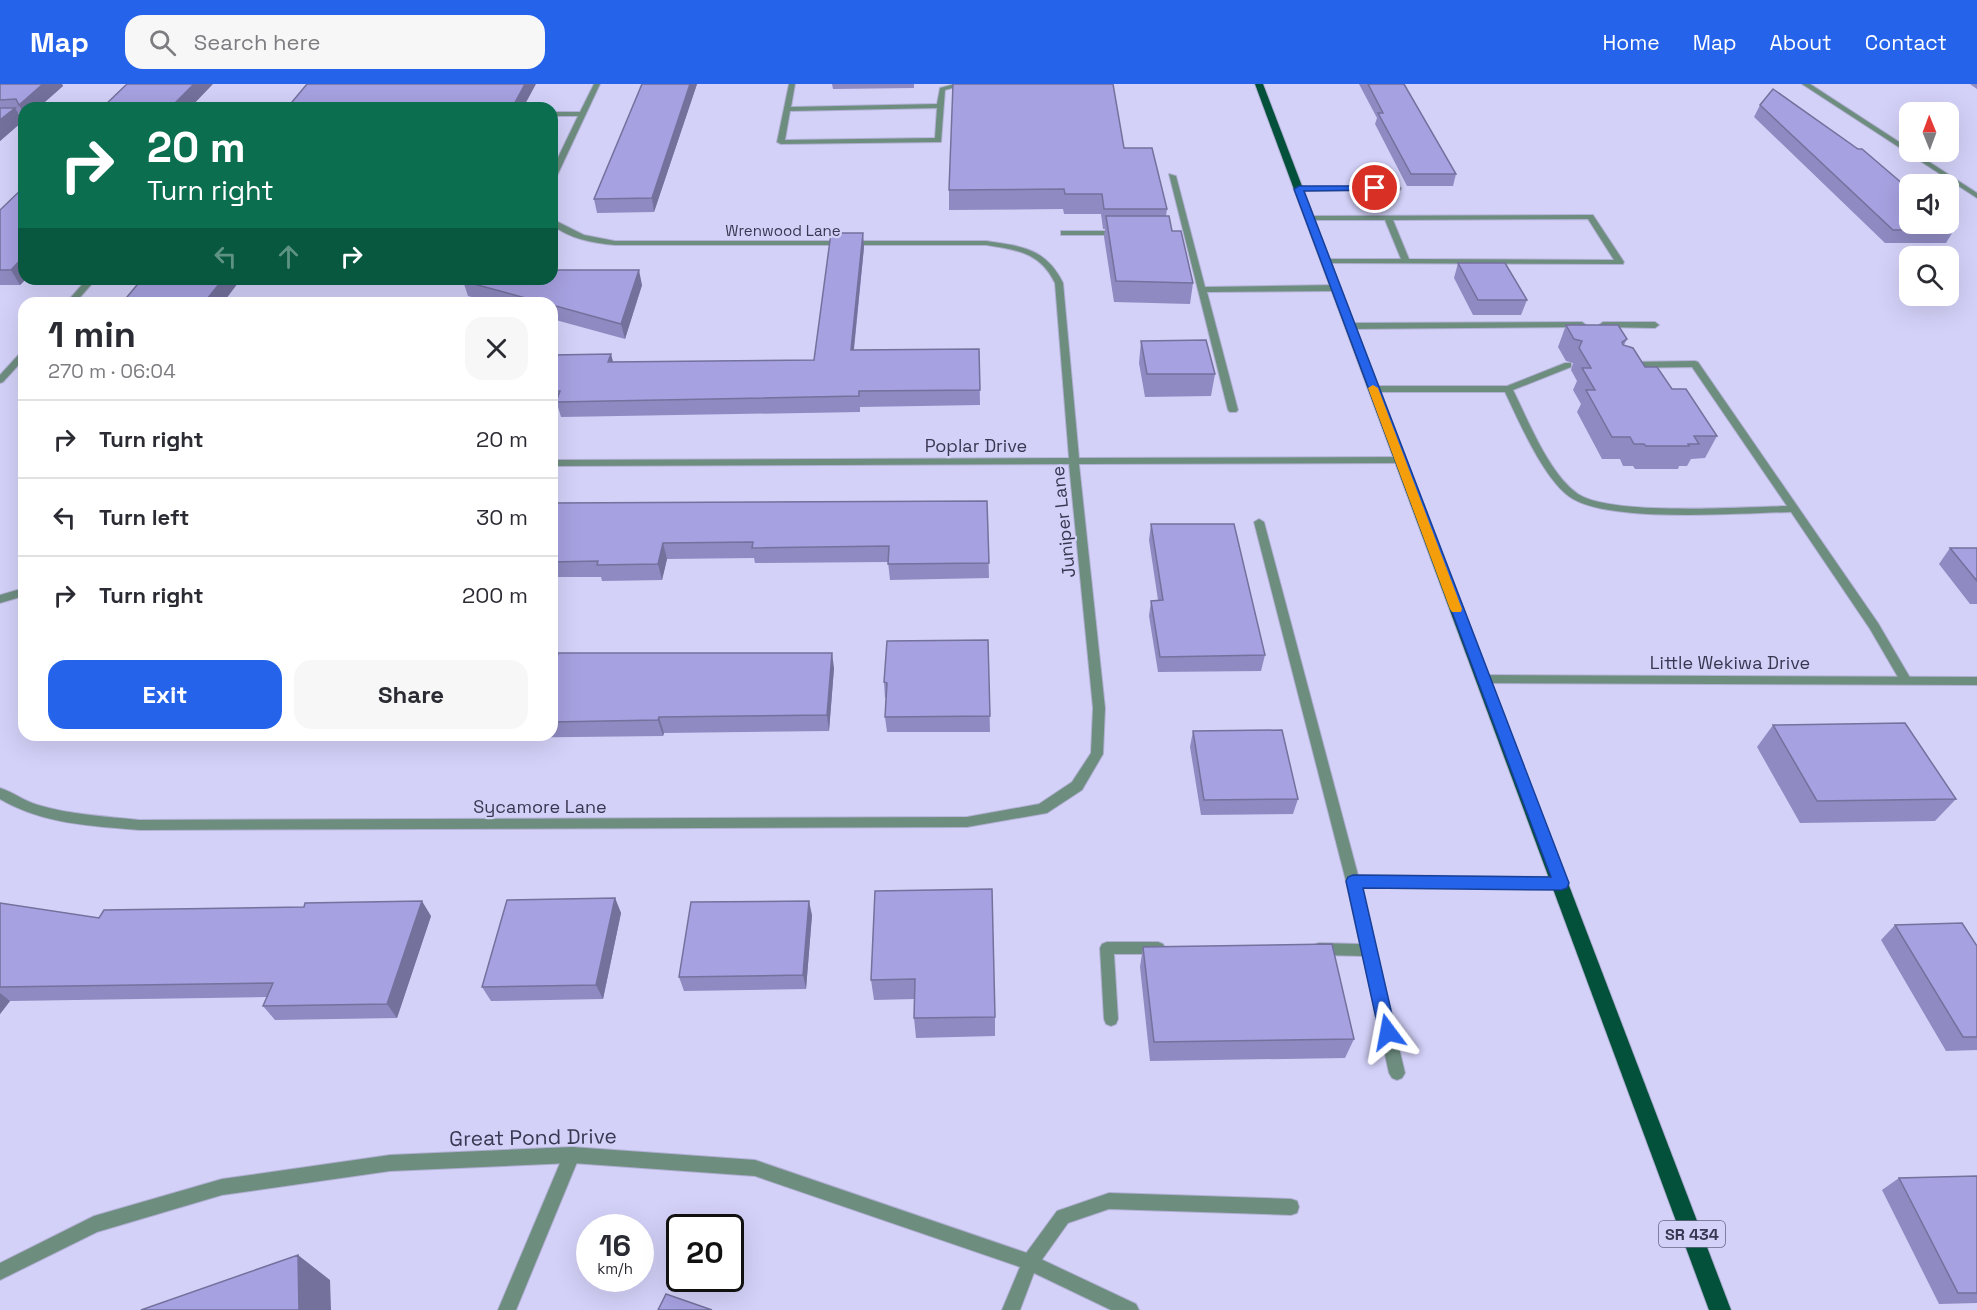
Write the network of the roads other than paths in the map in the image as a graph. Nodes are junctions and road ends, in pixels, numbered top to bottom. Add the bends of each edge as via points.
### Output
1 (597, 84) edge
2 (792, 84) edge
3 (963, 84) edge
4 (1259, 84) edge
5 (1805, 84) edge
6 (941, 106) junction
7 (788, 109) junction
8 (558, 114) edge
9 (584, 114) junction
10 (0, 117) edge
11 (18, 117) edge
12 (558, 166) edge
13 (1172, 176) dead end
14 (1397, 188) dead end
15 (1299, 189) junction
16 (1977, 196) edge
17 (1309, 218) junction
18 (1388, 218) junction
19 (558, 226) edge
20 (1064, 233) dead end
21 (1131, 233) edge
22 (1176, 233) edge
23 (1187, 233) junction
24 (1039, 257) joint
25 (1325, 261) junction
26 (1406, 261) junction
27 (86, 285) edge
28 (1335, 288) junction
29 (1202, 290) junction
30 (76, 297) edge
31 (1654, 325) dead end
32 (1349, 326) junction
33 (18, 360) edge
34 (1568, 365) dead end
35 (1620, 365) edge
36 (0, 380) edge
37 (1374, 389) junction
38 (1508, 389) junction
39 (1233, 410) dead end
40 (1400, 460) junction
41 (558, 463) edge
42 (1074, 463) junction
43 (1794, 509) junction
44 (1259, 522) dead end
45 (18, 593) edge
46 (0, 599) edge
47 (1482, 679) junction
48 (1906, 681) junction
49 (1977, 681) edge
50 (1077, 786) joint
51 (0, 793) edge
52 (1353, 881) junction
53 (1561, 883) junction
54 (1167, 948) edge
55 (1310, 949) edge
56 (1369, 950) junction
57 (1111, 1019) dead end
58 (1397, 1073) dead end
59 (573, 1155) junction
60 (1291, 1207) dead end
61 (1030, 1262) junction
62 (0, 1272) edge
63 (507, 1310) edge
64 (1011, 1310) edge
65 (1130, 1310) edge
66 (1720, 1310) edge

1 - 9 street
2 - 7 street
3 - 6 street via 942,89
4 - 15 main road, SR 434
5 - 16 street
6 - 7 street
6 - 7 street via 938,140 781,142
8 - 9 street
9 - 12 street
10 - 11 street
13 - 23 street
14 - 15 street
15 - 17 main road, SR 434
17 - 18 street
17 - 25 main road, SR 434
18 - 26 street
18 - 26 street via 1590,217 1620,262
19 - 24 street, Wrenwood Lane via 590,241 615,243 986,243 1018,248
20 - 21 street
22 - 23 street
23 - 29 street
24 - 42 street, Juniper Lane via 1053,267 1059,283
25 - 26 street
25 - 28 main road, SR 434
27 - 30 street
28 - 29 street
28 - 32 main road, SR 434
29 - 39 street
31 - 32 street
32 - 37 main road, SR 434
33 - 36 street
34 - 38 street
35 - 43 street via 1695,364
37 - 38 street
37 - 40 main road, SR 434
38 - 43 street via 1562,484 1588,503 1646,510
40 - 42 street, Poplar Drive
40 - 47 main road, SR 434
41 - 42 street, Poplar Drive
42 - 50 street, Juniper Lane via 1099,708 1097,754
43 - 48 street via 1874,626
44 - 52 street
45 - 46 street
47 - 48 street, Little Wekiwa Drive
47 - 53 main road, SR 434
48 - 49 street, Little Wekiwa Drive
50 - 51 street, Sycamore Lane via 1042,809 967,822 139,825 58,816 11,801
52 - 53 street
52 - 56 street
53 - 66 main road, SR 434
54 - 57 street via 1107,948
55 - 56 street
56 - 58 street
59 - 61 street, Great Pond Drive via 755,1168
59 - 62 street, Great Pond Drive via 390,1162 222,1187 94,1224
59 - 63 street
60 - 61 street via 1109,1201 1063,1217
61 - 64 street
61 - 65 street, Great Pond Drive

